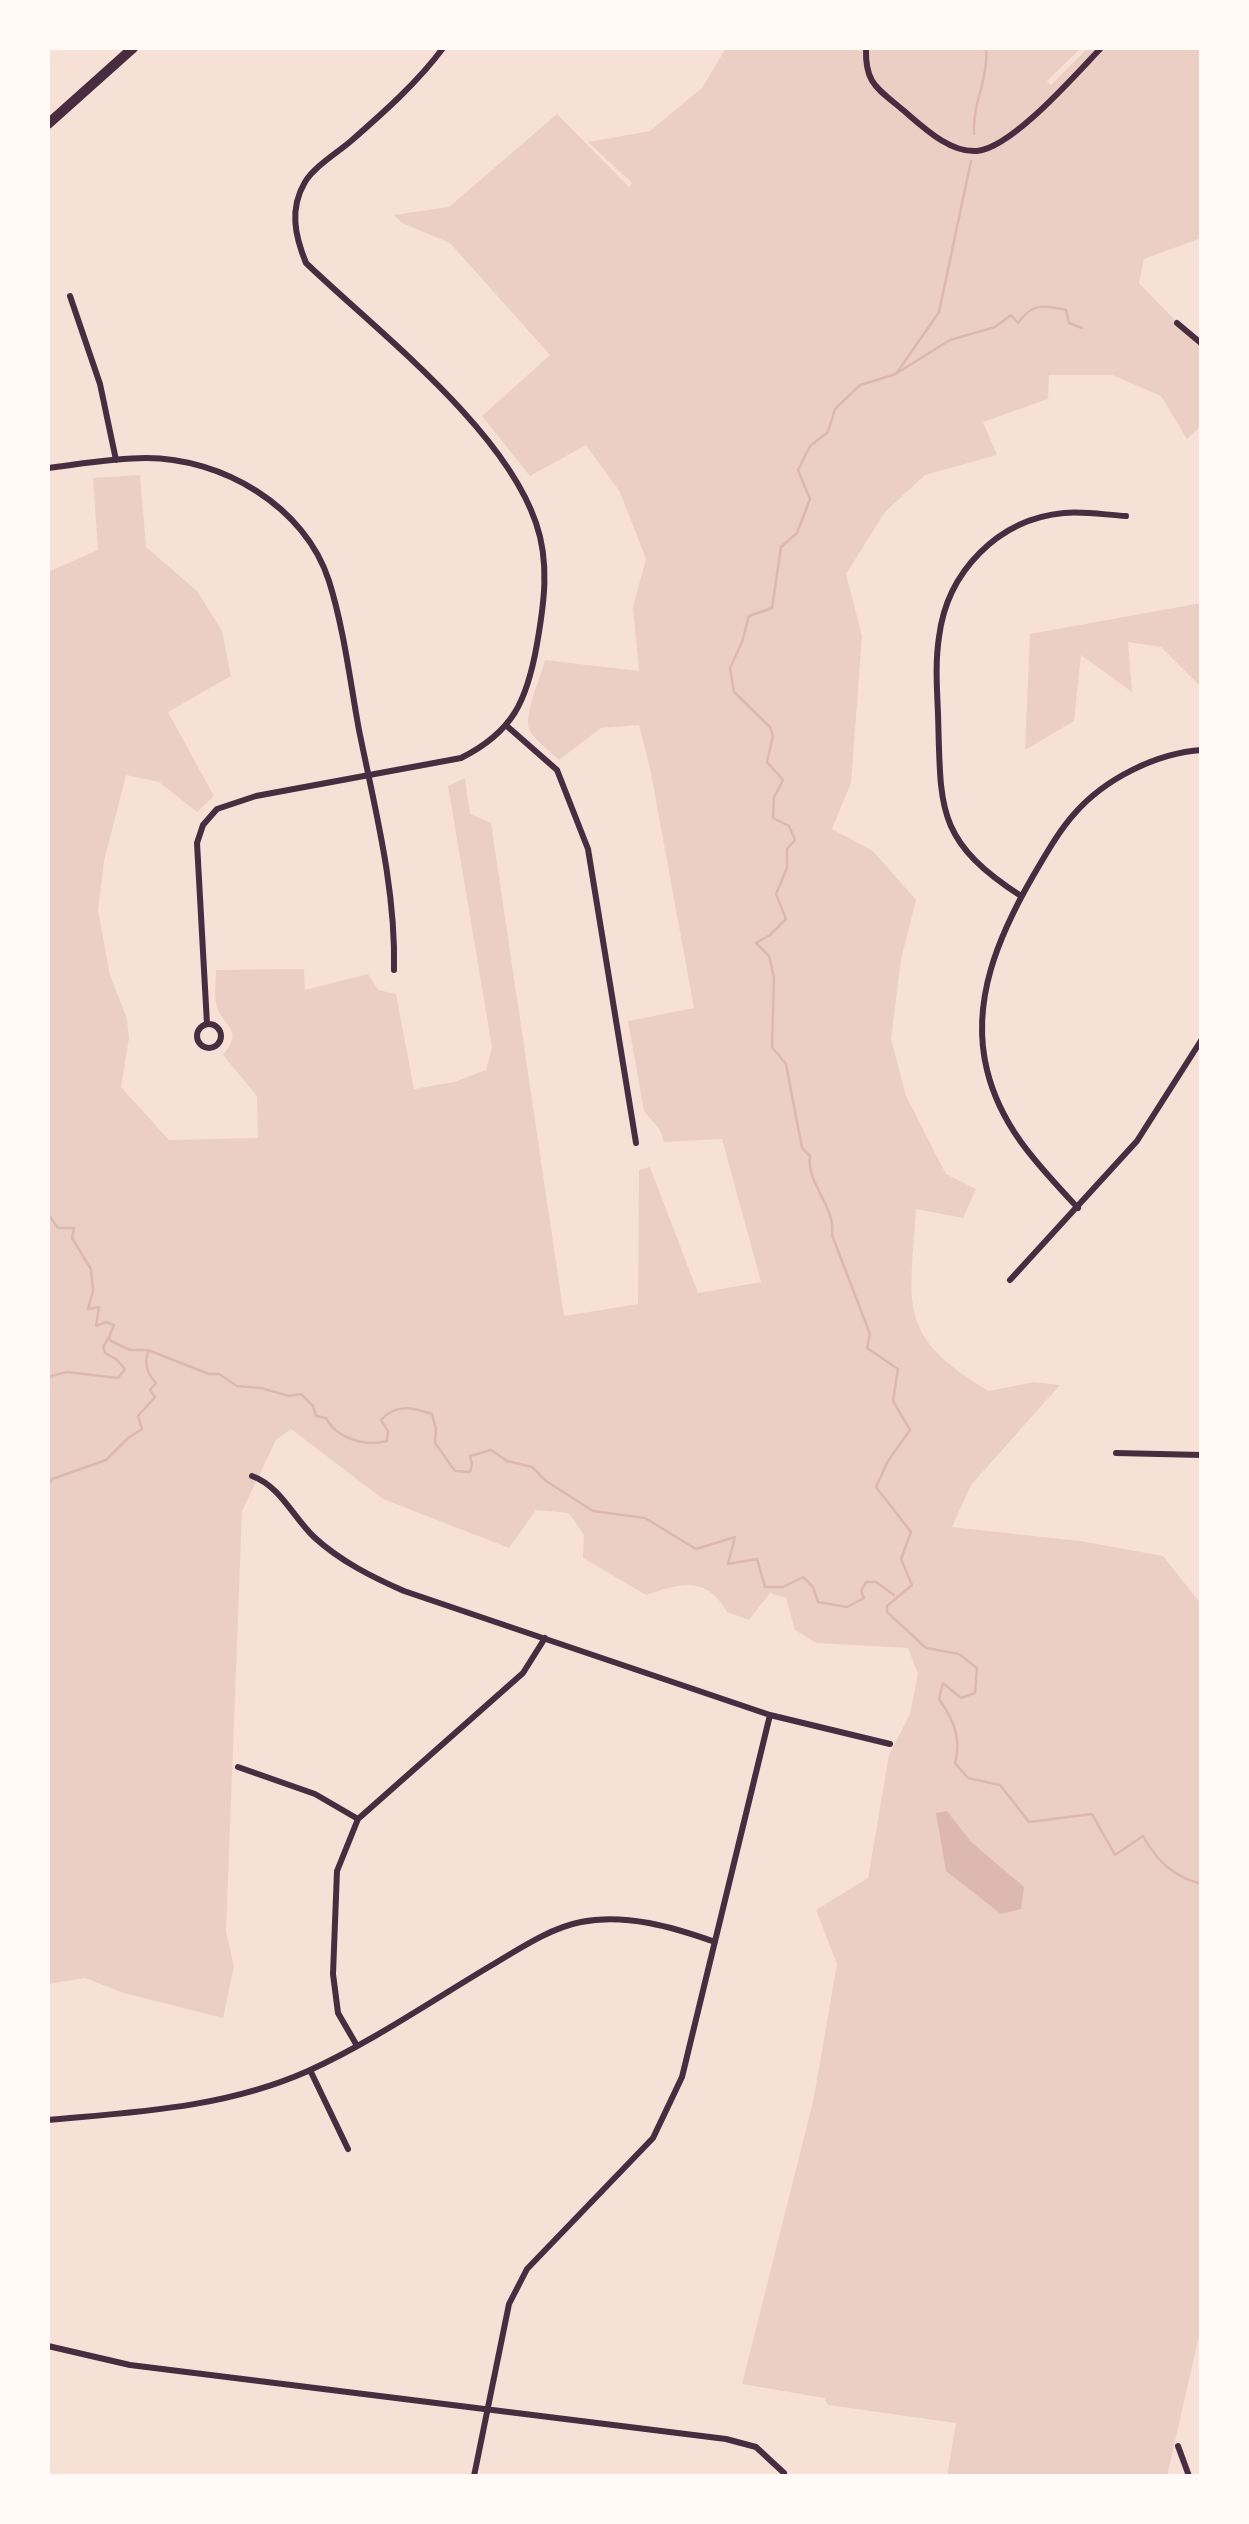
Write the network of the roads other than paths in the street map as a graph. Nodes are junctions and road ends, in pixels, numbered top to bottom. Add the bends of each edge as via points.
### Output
1 (133, 48) edge
2 (444, 48) edge
3 (866, 48) edge
4 (1101, 48) edge
5 (48, 124) edge
6 (70, 296) dead end
7 (1177, 323) dead end
8 (1202, 344) edge
9 (116, 460) junction
10 (48, 468) edge
11 (1126, 516) dead end
12 (508, 727) junction
13 (1202, 750) edge
14 (369, 776) junction
15 (1021, 896) junction
16 (394, 970) dead end
17 (208, 1024) dead end
18 (1202, 1038) edge
19 (1191, 1054) junction
20 (1202, 1061) edge
21 (636, 1144) dead end
22 (1078, 1208) junction
23 (1010, 1280) dead end
24 (1116, 1453) dead end
25 (1202, 1456) edge
26 (252, 1476) dead end
27 (545, 1638) junction
28 (770, 1715) junction
29 (890, 1744) dead end
30 (238, 1767) dead end
31 (358, 1819) junction
32 (715, 1942) junction
33 (356, 2044) junction
34 (310, 2070) junction
35 (48, 2120) edge
36 (348, 2149) dead end
37 (48, 2346) edge
38 (487, 2408) junction
39 (1178, 2446) dead end
40 (784, 2472) dead end
41 (474, 2476) edge
42 (1189, 2476) edge

1 - 5 main road
2 - 12 street via 306,180 294,220 306,263 488,441 536,523 545,578 540,624 532,670
3 - 4 street via 872,84 932,134 976,151 1007,139
6 - 9 street via 100,384
7 - 8 street
9 - 10 street
9 - 14 street via 181,461 213,471 269,497 300,530 329,580
11 - 15 street via 1066,512 996,537 952,589 939,634 940,793 950,827 973,862
12 - 14 street via 461,758
12 - 21 street via 557,770 588,849
13 - 15 street via 1160,758 1098,792 1052,843
14 - 16 street via 392,901
14 - 17 street via 256,796 217,809 203,825 197,844
15 - 22 street via 1003,930 983,1004 987,1070 1022,1148
18 - 19 street
19 - 20 street
19 - 22 street via 1137,1141
22 - 23 street
24 - 25 street
26 - 27 street via 266,1481 314,1537 351,1565 404,1591
27 - 28 street
27 - 31 street via 523,1673
28 - 29 street
28 - 32 street
30 - 31 street via 315,1794
31 - 33 street via 337,1871 333,1974 338,2013
32 - 33 street via 626,1920 578,1922
32 - 38 street via 682,2077 663,2121 632,2163 527,2269 509,2304
33 - 34 street
34 - 35 street via 209,2103
34 - 36 street
37 - 38 street via 130,2364
38 - 40 street via 726,2438 756,2447
38 - 41 street
39 - 42 street

